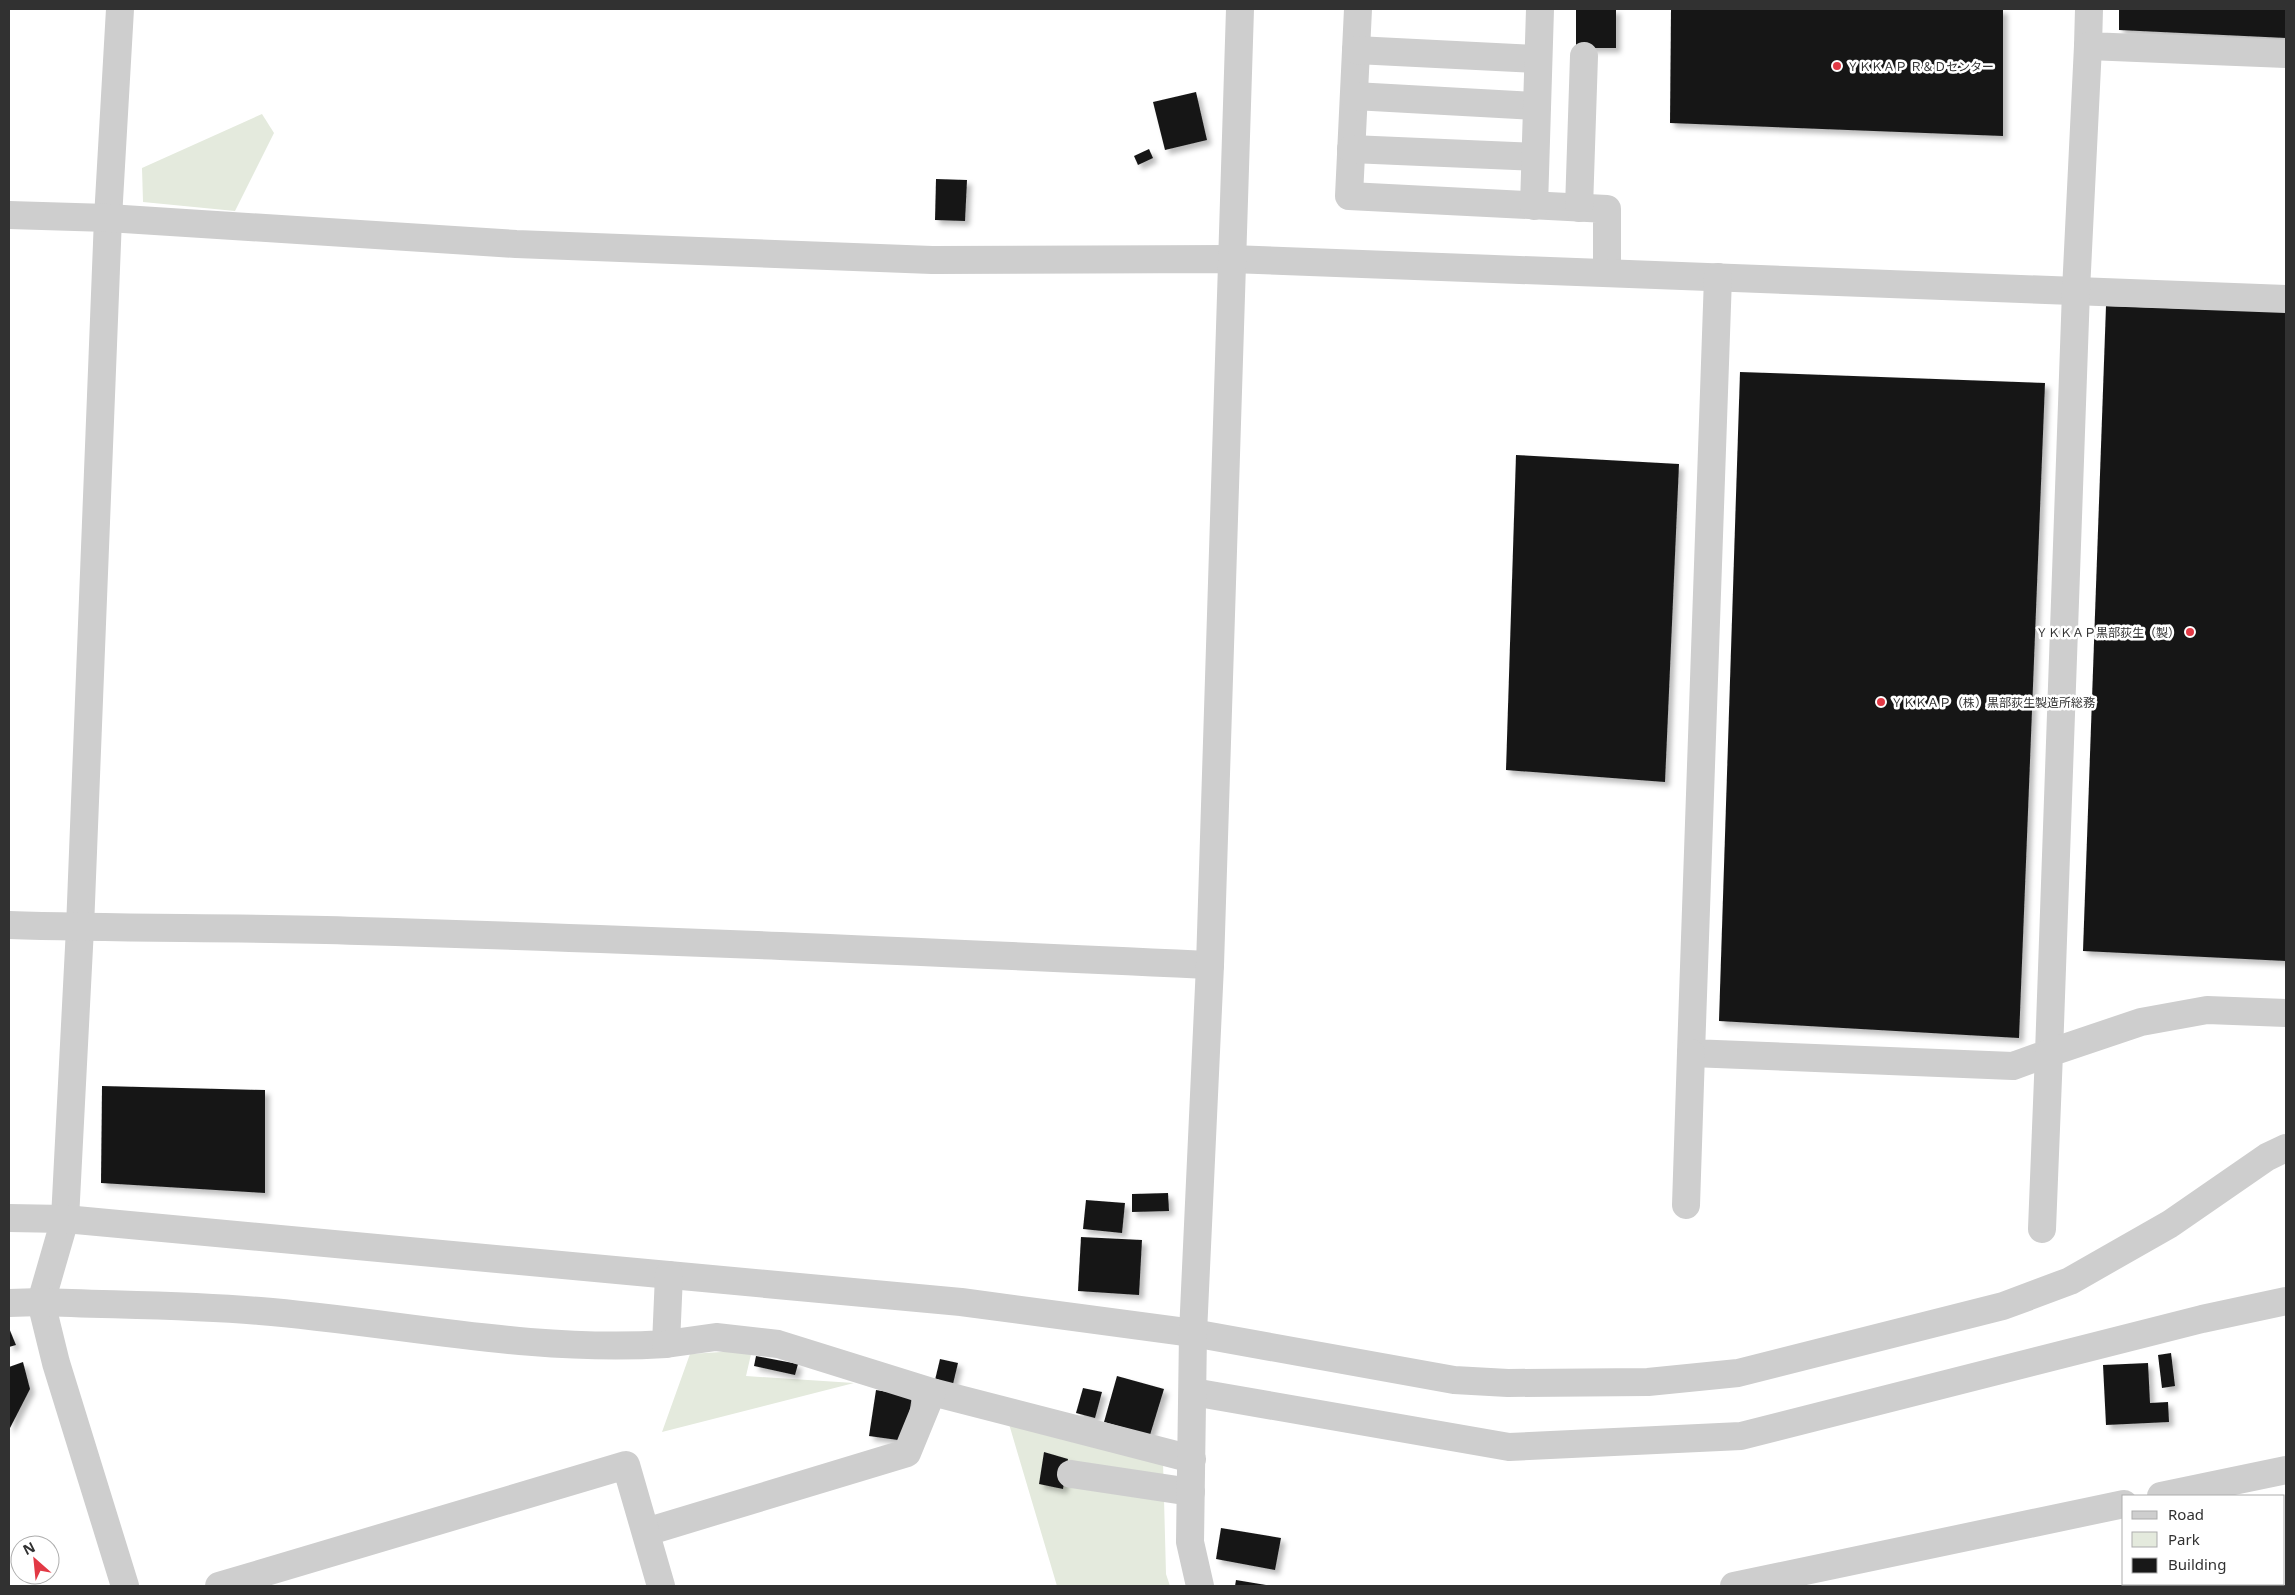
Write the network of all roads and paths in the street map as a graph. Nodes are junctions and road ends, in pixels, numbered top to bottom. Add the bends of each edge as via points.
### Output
1 (120, 9) edge
2 (1240, 9) edge
3 (1358, 9) edge
4 (1540, 9) edge
5 (2089, 9) edge
6 (2088, 46) junction
7 (1356, 50) junction
8 (2286, 54) edge
9 (1584, 56) dead end
10 (1538, 59) junction
11 (1354, 96) junction
12 (1537, 106) junction
13 (1352, 149) junction
14 (1535, 156) junction
15 (1534, 206) junction
16 (1579, 208) junction
17 (9, 215) edge
18 (108, 218) junction
19 (1231, 259) junction
20 (1607, 272) junction
21 (1718, 277) junction
22 (2076, 291) junction
23 (2286, 299) edge
24 (9, 925) edge
25 (80, 928) junction
26 (1210, 965) junction
27 (2286, 1013) edge
28 (1691, 1053) junction
29 (2048, 1053) junction
30 (2286, 1148) edge
31 (1686, 1205) dead end
32 (9, 1218) edge
33 (65, 1219) junction
34 (2042, 1228) dead end
35 (669, 1275) junction
36 (2286, 1301) edge
37 (41, 1302) junction
38 (9, 1303) edge
39 (1193, 1333) junction
40 (666, 1344) junction
41 (932, 1392) junction
42 (1193, 1392) junction
43 (1192, 1459) junction
44 (2286, 1470) edge
45 (1071, 1474) dead end
46 (1191, 1492) junction
47 (2165, 1495) edge
48 (2122, 1504) edge
49 (646, 1532) junction
50 (125, 1586) edge
51 (219, 1586) edge
52 (661, 1586) edge
53 (1200, 1586) edge
54 (1734, 1586) edge

1 - 18 street
2 - 19 street
3 - 7 street
4 - 10 street
5 - 6 street
6 - 8 street
6 - 22 street
7 - 10 street
7 - 11 street
9 - 16 street
10 - 12 street
11 - 12 street
11 - 13 street
12 - 14 street
13 - 14 street
13 - 15 street via 1349,196
14 - 15 street
15 - 16 street
16 - 20 street via 1607,209
17 - 18 street
18 - 19 street via 516,244 932,260
18 - 25 street
19 - 20 street
19 - 26 street
20 - 21 street
21 - 22 street
21 - 28 street
22 - 23 street
22 - 29 street
24 - 25 street
25 - 26 street via 310,929 661,940
25 - 33 street
26 - 39 street
27 - 29 street via 2207,1010 2141,1022
28 - 29 street via 2013,1066
28 - 31 street
29 - 34 street
30 - 39 street via 2267,1157 2170,1224 2070,1281 2003,1306 1738,1373 1648,1382 1570,1384 1454,1380
32 - 33 street
33 - 35 street
33 - 37 street
35 - 39 street via 962,1302
35 - 40 street
36 - 42 street via 2202,1319 1740,1436 1509,1447
37 - 38 street
37 - 40 street via 260,1311 517,1341 616,1348
37 - 50 street via 56,1364
39 - 42 street
40 - 41 street via 716,1337 778,1344
41 - 43 street
41 - 49 street via 907,1453
42 - 43 street
43 - 46 street
44 - 47 street
45 - 46 street
46 - 53 street via 1190,1542
48 - 54 street
49 - 51 street via 626,1465
49 - 52 street

